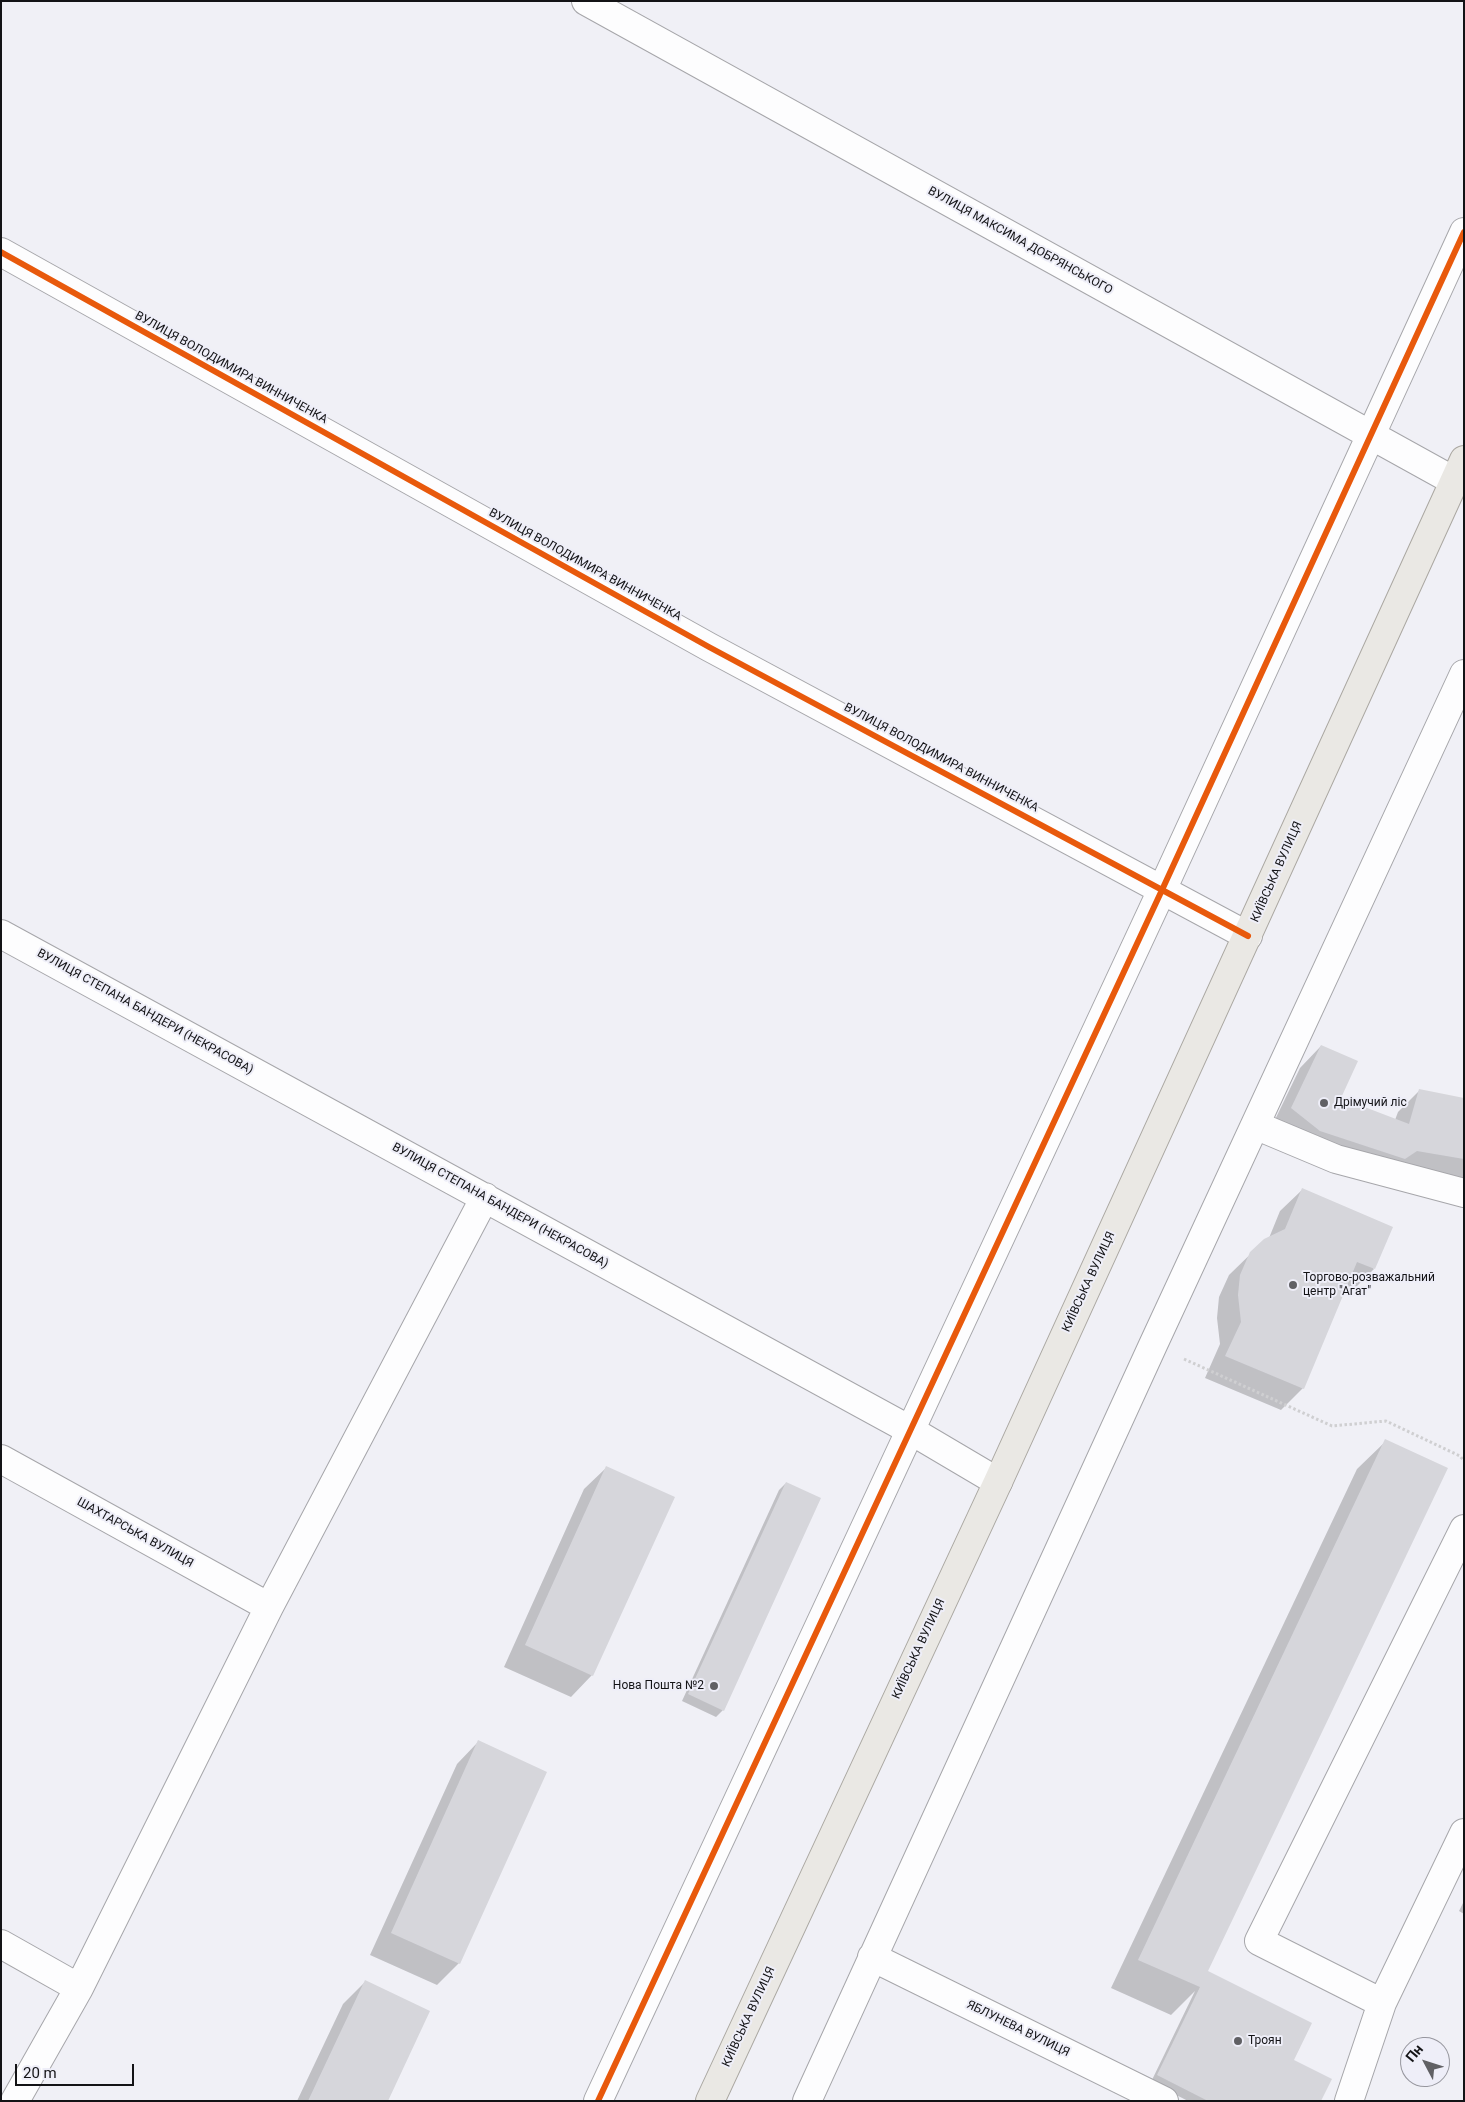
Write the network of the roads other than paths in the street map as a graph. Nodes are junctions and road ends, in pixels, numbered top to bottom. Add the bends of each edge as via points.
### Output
1 (586, 1) edge
2 (1464, 232) edge
3 (1, 252) edge
4 (1370, 435) junction
5 (1459, 471) edge
6 (1464, 674) edge
7 (1162, 890) junction
8 (1, 934) edge
9 (1248, 936) junction
10 (1255, 1125) junction
11 (1464, 1193) edge
12 (484, 1197) junction
13 (910, 1430) junction
14 (1, 1459) edge
15 (998, 1482) junction
16 (1464, 1529) edge
17 (269, 1607) junction
18 (1464, 1833) edge
19 (1, 1944) edge
20 (872, 1957) junction
21 (79, 1988) junction
22 (1382, 2003) junction
23 (16, 2101) edge
24 (598, 2101) edge
25 (710, 2101) edge
26 (806, 2101) edge
27 (1164, 2101) edge
28 (1349, 2101) edge

1 - 4 street, ВУЛИЦЯ МАКСИМА ДОБРЯНСЬКОГО
2 - 4 street
3 - 7 street, ВУЛИЦЯ ВОЛОДИМИРА ВИННИЧЕНКА via 709,647
4 - 5 street, ВУЛИЦЯ МАКСИМА ДОБРЯНСЬКОГО
4 - 7 street
5 - 9 main road, КИЇВСЬКА ВУЛИЦЯ
6 - 10 street
7 - 9 street, ВУЛИЦЯ ВОЛОДИМИРА ВИННИЧЕНКА
7 - 13 street
8 - 12 street, ВУЛИЦЯ СТЕПАНА БАНДЕРИ (НЕКРАСОВА)
9 - 15 main road, КИЇВСЬКА ВУЛИЦЯ
10 - 11 street via 1336,1159
10 - 20 street
12 - 13 street, ВУЛИЦЯ СТЕПАНА БАНДЕРИ (НЕКРАСОВА)
12 - 17 street
13 - 15 street, ВУЛИЦЯ СТЕПАНА БАНДЕРИ (НЕКРАСОВА)
13 - 24 street
14 - 17 street, ШАХТАРСЬКА ВУЛИЦЯ
15 - 25 main road, КИЇВСЬКА ВУЛИЦЯ
16 - 22 street via 1260,1941
17 - 21 street
18 - 22 street
19 - 21 street
20 - 26 street
20 - 27 street, ЯБЛУНЕВА ВУЛИЦЯ
21 - 23 street
22 - 28 street

